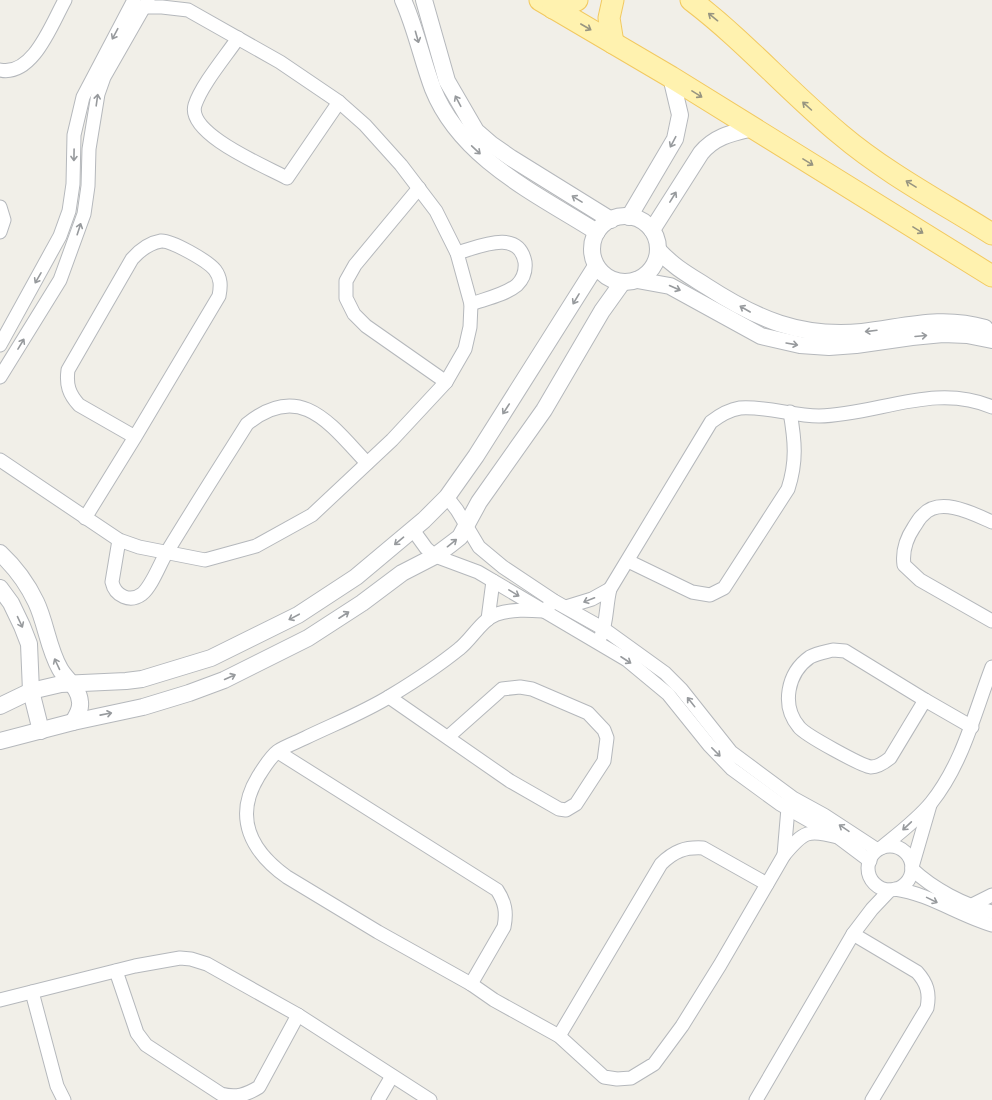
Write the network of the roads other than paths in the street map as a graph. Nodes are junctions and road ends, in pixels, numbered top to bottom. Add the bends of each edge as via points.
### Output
1 (64, 0) edge
2 (403, 0) edge
3 (424, 0) edge
4 (577, 0) edge
5 (614, 0) edge
6 (691, 0) edge
7 (142, 2) edge
8 (547, 4) edge
9 (185, 5) edge
10 (238, 38) junction
11 (612, 42) junction
12 (0, 70) edge
13 (671, 77) junction
14 (339, 102) junction
15 (753, 128) junction
16 (419, 188) junction
17 (0, 207) edge
18 (629, 216) junction
19 (611, 220) junction
20 (652, 230) junction
21 (0, 232) edge
22 (597, 232) junction
23 (992, 234) edge
24 (658, 250) junction
25 (457, 253) junction
26 (596, 266) junction
27 (992, 276) edge
28 (630, 281) junction
29 (472, 304) junction
30 (992, 330) edge
31 (992, 340) edge
32 (0, 345) edge
33 (0, 377) edge
34 (446, 382) junction
35 (992, 407) edge
36 (790, 412) junction
37 (135, 438) junction
38 (0, 460) edge
39 (367, 463) junction
40 (447, 498) junction
41 (85, 518) junction
42 (992, 522) edge
43 (466, 527) junction
44 (413, 530) junction
45 (119, 540) junction
46 (0, 553) edge
47 (166, 554) junction
48 (435, 556) junction
49 (490, 556) junction
50 (628, 561) junction
51 (478, 572) junction
52 (493, 581) junction
53 (0, 588) edge
54 (610, 589) junction
55 (554, 601) junction
56 (566, 608) junction
57 (544, 611) junction
58 (488, 619) junction
59 (992, 621) edge
60 (604, 629) junction
61 (598, 644) junction
62 (992, 667) edge
63 (72, 684) junction
64 (31, 691) junction
65 (389, 697) junction
66 (925, 700) junction
67 (0, 706) edge
68 (73, 722) junction
69 (972, 727) junction
70 (42, 731) junction
71 (448, 737) junction
72 (0, 741) edge
73 (278, 752) junction
74 (790, 803) junction
75 (931, 803) junction
76 (838, 836) junction
77 (876, 853) junction
78 (784, 855) junction
79 (912, 868) junction
80 (767, 884) junction
81 (876, 884) junction
82 (892, 889) junction
83 (992, 895) edge
84 (972, 905) junction
85 (872, 909) junction
86 (992, 912) edge
87 (992, 925) edge
88 (852, 934) junction
89 (116, 971) junction
90 (471, 984) junction
91 (32, 992) junction
92 (0, 1000) edge
93 (298, 1015) junction
94 (559, 1036) junction
95 (392, 1076) junction
96 (64, 1100) edge
97 (378, 1100) edge
98 (430, 1100) edge
99 (756, 1100) edge
100 (872, 1100) edge

1 - 12 street via 28,62 16,69
2 -> 22 street via 433,90 458,131 492,164
19 -> 3 street via 511,158 476,131 447,81
4 - 8 main road via 566,5
5 - 11 main road via 609,22
23 -> 6 main road via 891,171 842,136 797,97 757,55
7 - 9 street
7 -> 32 street via 83,97 74,135 73,184 69,211 60,236
33 -> 7 street via 60,280 84,214 89,149 98,94
8 -> 11 main road
9 - 10 street
10 - 14 street via 280,62
10 - 14 street via 195,105 194,112 198,121 219,142 287,178
11 - 13 main road
13 -> 15 main road
13 -> 18 street via 680,115 677,133
14 - 16 street via 365,125
20 -> 15 street via 708,144 718,138
15 -> 27 main road
16 - 25 street via 436,211
16 - 34 street via 355,265 346,281 346,298 354,314 366,326
17 - 21 street via 4,220
18 - 19 street
18 - 20 street via 644,222
19 - 22 street
20 - 24 street via 658,243
22 - 26 street via 592,249
24 - 28 street via 650,271
30 -> 24 street via 962,323 922,322 860,332 806,332 762,318 673,266
25 - 29 street
25 - 29 street via 499,241 514,245 524,257 524,273 515,286
26 - 28 street via 607,277
26 -> 40 street
28 -> 31 street via 670,286 761,336 800,345 856,345 943,334
28 - 43 street via 602,311 544,410 479,502
29 - 34 street via 465,349
34 - 39 street
35 - 36 street via 980,402 942,397 911,400 838,414 817,416
36 - 50 street via 740,408 727,411 711,422
36 - 50 street via 796,455 788,489 724,588 710,595 692,592
37 - 37 street via 215,305 221,286 214,269 170,242 153,243 132,259 68,370 67,384 73,398
37 - 41 street
38 - 41 street
39 - 47 street via 312,515 256,546 205,560
39 - 47 street via 324,418 309,409 293,406 276,407 260,413 247,424
40 - 43 street
40 - 44 street
41 - 45 street
42 - 59 street via 960,508 936,508 924,513 909,534 903,553 904,565 920,580
48 -> 43 street via 456,540
43 - 49 street via 479,547
44 - 48 street
44 -> 63 street via 356,577 298,616 212,658 142,679
45 - 47 street
45 - 47 street via 112,582 113,588 128,598 144,593
63 -> 46 street via 60,670 54,657 36,603 16,569
48 - 51 street
68 -> 48 street via 144,707 189,693 249,668 308,638 362,603 397,576
49 - 51 street
49 - 55 street
50 - 54 street
51 - 52 street
52 -> 57 street
52 - 58 street
53 -> 64 street via 11,603 29,644
54 -> 56 street via 592,599
54 - 60 street
55 - 56 street
55 - 57 street
56 - 60 street
57 - 58 street via 518,609 496,614
57 - 61 street
58 - 65 street via 460,648 423,676
60 - 61 street
74 -> 60 street via 767,780 731,752 681,689 665,673
61 -> 74 street via 627,660 668,694 732,769
62 - 69 street
63 - 64 street
63 - 68 street via 78,692 80,702
64 - 67 street
64 - 70 street
65 - 71 street
65 - 73 street
66 - 66 street via 845,651 833,650 811,657 802,664 793,677 788,696 789,708 800,729 856,762 872,767 890,758
66 - 69 street
68 - 70 street
69 - 75 street via 951,772
70 - 72 street
71 - 71 street via 552,807 566,810 581,798 604,761 607,738 604,730 588,713 532,689 520,687 502,690
73 - 90 street via 261,771 250,790 246,814 247,828 259,852 287,877
73 - 90 street via 496,890 506,908 504,927
74 - 76 street
77 -> 74 street via 824,814
74 - 78 street
75 -> 77 street
75 - 79 street
76 - 77 street
76 - 78 street via 817,831 809,833 797,840
77 - 79 street via 893,846 908,855
77 - 81 street via 870,875
78 - 80 street
79 - 82 street via 908,880 900,887
79 - 84 street via 929,883
80 - 94 street via 703,848 691,847 669,856 661,864
80 - 94 street via 682,1026 654,1064 630,1078 604,1077
81 - 82 street
81 - 85 street
82 - 85 street
82 -> 87 street via 920,894 958,913
83 - 84 street
84 - 86 street
85 - 88 street
88 - 99 street
88 - 100 street via 917,972 928,988 927,1008
89 - 91 street
89 - 93 street via 180,958 192,959 207,964
89 - 93 street via 138,1033 146,1045 221,1094 241,1096 259,1087
90 - 94 street via 494,1000
91 - 92 street
91 - 96 street via 57,1086
93 - 95 street
95 - 97 street
95 - 98 street

